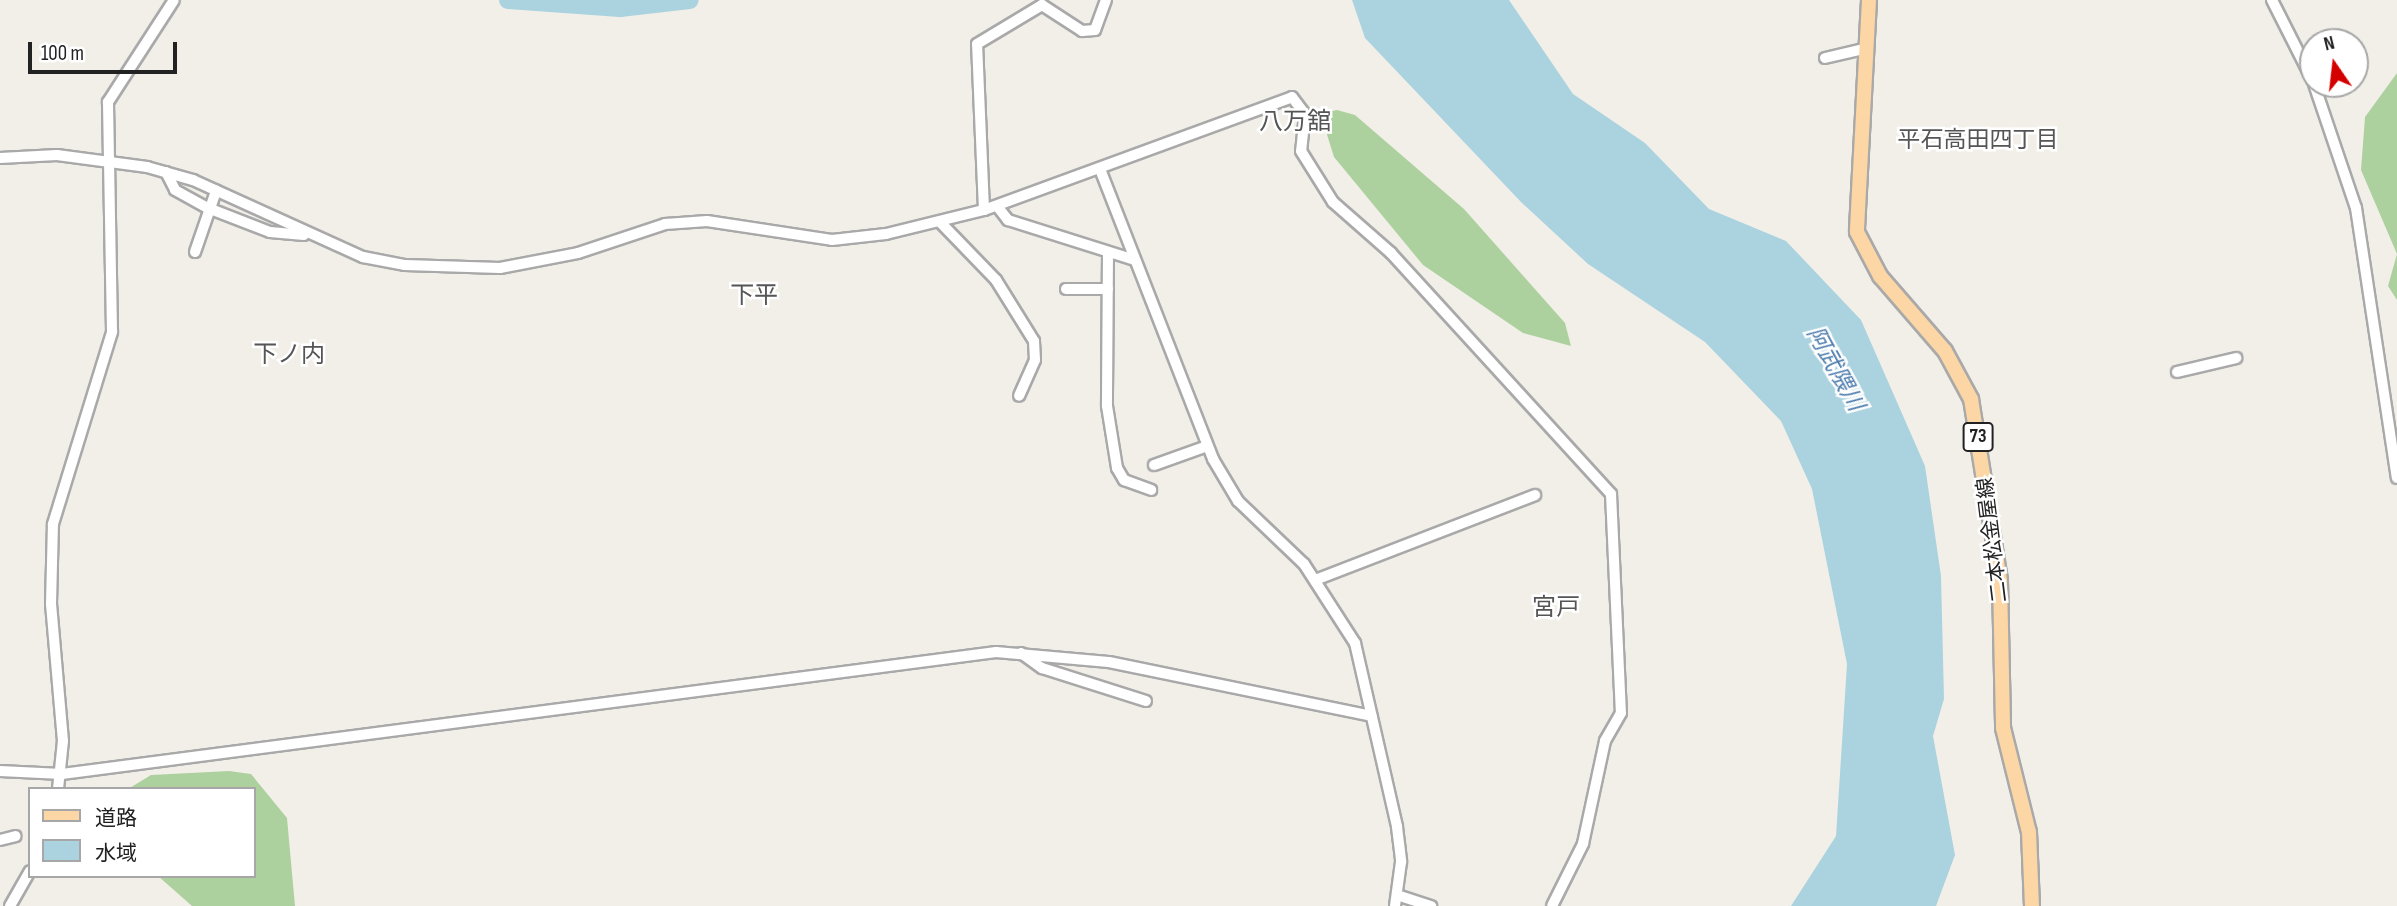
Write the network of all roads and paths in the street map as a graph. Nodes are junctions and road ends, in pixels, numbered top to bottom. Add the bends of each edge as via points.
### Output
1 (174, 0) edge
2 (1106, 0) edge
3 (1869, 0) edge
4 (2272, 0) edge
5 (1863, 48) junction
6 (2299, 53) edge
7 (1825, 58) dead end
8 (2319, 98) edge
9 (0, 158) edge
10 (107, 160) junction
11 (1100, 169) junction
12 (166, 172) junction
13 (216, 191) junction
14 (997, 206) junction
15 (208, 208) junction
16 (984, 210) junction
17 (940, 222) junction
18 (304, 235) junction
19 (195, 252) dead end
20 (1108, 253) junction
21 (1135, 260) junction
22 (1066, 289) dead end
23 (1108, 289) junction
24 (2236, 358) dead end
25 (2177, 372) dead end
26 (1019, 396) dead end
27 (1207, 446) junction
28 (1154, 465) dead end
29 (2397, 478) edge
30 (1151, 490) dead end
31 (1535, 495) dead end
32 (1315, 580) junction
33 (1021, 653) junction
34 (1146, 701) dead end
35 (1372, 716) junction
36 (0, 771) edge
37 (62, 774) junction
38 (59, 787) edge
39 (16, 835) dead end
40 (0, 840) edge
41 (28, 874) edge
42 (1398, 901) edge
43 (10, 906) edge
44 (1431, 906) edge
45 (1552, 906) edge
46 (2032, 906) edge

1 - 10 street via 112,92
2 - 16 street via 1095,30 1082,31 1042,5 977,44
3 - 5 main road, 二本松金屋線 / 73
4 - 6 street
5 - 7 street
5 - 46 main road, 二本松金屋線 / 73 via 1857,232 1880,276 1945,351 1971,399 1997,554 2003,728 2029,832
8 - 29 street via 2356,208
9 - 10 street
10 - 12 street
10 - 37 street via 112,332 53,524
11 - 14 street
11 - 21 street
11 - 45 street via 1296,99 1305,114 1301,151 1333,202 1391,253 1611,494 1621,713 1605,741 1583,844
12 - 13 street
12 - 15 street via 175,190
13 - 15 street
13 - 18 street
14 - 16 street
14 - 20 street via 1008,220
15 - 18 street via 270,232
15 - 19 street
16 - 17 street
17 - 18 street via 832,240 707,221 665,224 578,253 500,268 384,262
17 - 26 street via 996,280 1034,341 1035,360
20 - 21 street
20 - 23 street
21 - 27 street
22 - 23 street
23 - 30 street via 1107,406 1117,468 1124,481
24 - 25 street
27 - 28 street
27 - 32 street via 1238,501
31 - 32 street
32 - 35 street via 1355,643
33 - 34 street via 1042,668
33 - 35 street via 1072,657
33 - 37 street via 942,657
35 - 42 street via 1397,827 1401,862
36 - 37 street
37 - 38 street
39 - 40 street
41 - 43 street
42 - 44 street

